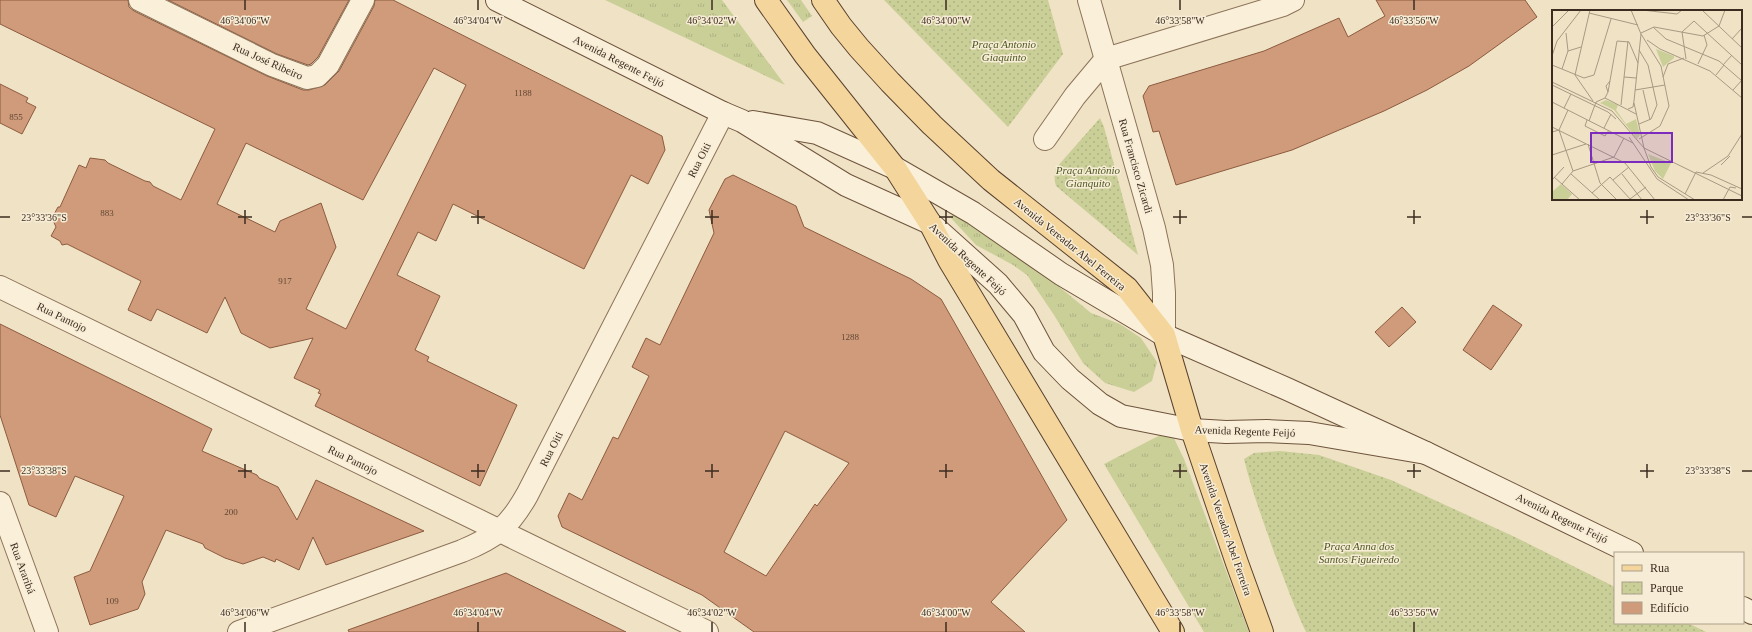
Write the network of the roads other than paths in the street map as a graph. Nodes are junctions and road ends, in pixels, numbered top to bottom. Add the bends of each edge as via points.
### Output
1 (140, 0) edge
2 (363, 0) edge
3 (497, 0) edge
4 (766, 0) edge
5 (823, 0) edge
6 (1089, 0) edge
7 (1293, 0) edge
8 (1106, 59) junction
9 (732, 117) junction
10 (1045, 139) dead end
11 (895, 168) junction
12 (930, 223) junction
13 (0, 287) edge
14 (1164, 335) junction
15 (1192, 430) junction
16 (1426, 453) junction
17 (0, 504) edge
18 (500, 532) junction
19 (1630, 552) edge
20 (47, 632) edge
21 (239, 632) edge
22 (707, 632) edge
23 (1173, 632) edge
24 (1262, 632) edge

1 - 2 street, Rua José Ribeiro via 272,65 307,78 322,73 328,65
3 - 9 street, Avenida Regente Feijó
4 - 11 main road via 805,55
5 - 14 main road, Avenida Vereador Abel Ferreira via 859,48 932,125 991,180 1127,288
6 - 8 street, Rua Francisco Zicardi
7 - 8 street
8 - 10 street via 1075,96
8 - 14 street, Rua Francisco Zicardi via 1162,265
9 - 11 street, Avenida Regente Feijó via 817,133
9 - 12 street, Avenida Regente Feijó via 846,185
9 - 18 street, Rua Oiti via 528,495
11 - 12 main road
11 - 14 street, Avenida Regente Feijó via 973,213 1061,274
12 - 15 street, Avenida Regente Feijó via 998,284 1024,315 1044,352 1070,379 1100,404 1121,416
12 - 23 main road via 949,260
13 - 18 street, Rua Pantojo
14 - 15 main road, Avenida Vereador Abel Ferreira
14 - 16 street, Avenida Regente Feijó
15 - 16 street, Avenida Regente Feijó via 1309,433
15 - 24 main road, Avenida Vereador Abel Ferreira
16 - 19 street, Avenida Regente Feijó
17 - 20 street, Rua Araribá
18 - 21 street, Rua Oiti via 462,551
18 - 22 street, Rua Pantojo

